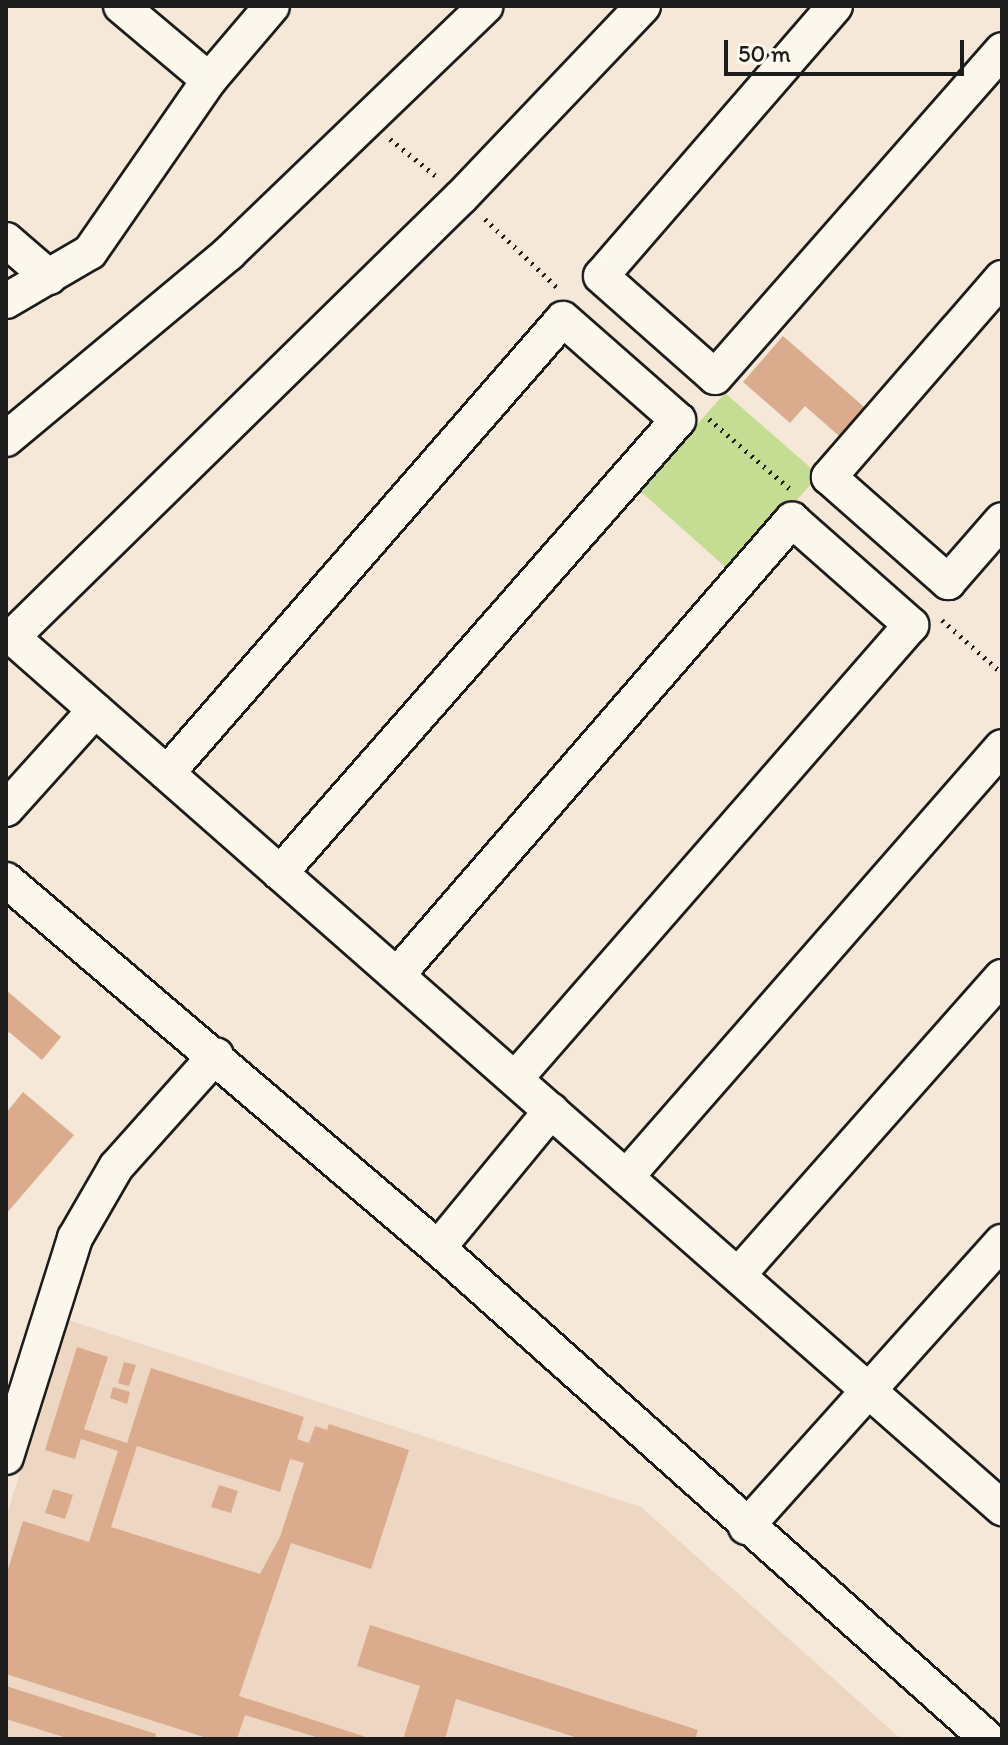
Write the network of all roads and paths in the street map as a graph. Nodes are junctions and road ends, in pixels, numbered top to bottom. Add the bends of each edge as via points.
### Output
1 (121, 6) edge
2 (272, 6) edge
3 (486, 6) edge
4 (643, 6) edge
5 (835, 6) edge
6 (1002, 50) edge
7 (209, 80) junction
8 (6, 240) edge
9 (49, 277) junction
10 (1002, 278) edge
11 (6, 301) edge
12 (6, 439) edge
13 (1002, 520) edge
14 (95, 710) junction
15 (1002, 747) edge
16 (167, 773) junction
17 (6, 809) edge
18 (280, 873) junction
19 (6, 880) edge
20 (397, 975) junction
21 (1002, 977) edge
22 (216, 1055) junction
23 (515, 1079) junction
24 (551, 1111) junction
25 (626, 1177) junction
26 (1002, 1242) edge
27 (438, 1248) junction
28 (738, 1275) junction
29 (871, 1392) junction
30 (6, 1457) edge
31 (1000, 1501) edge
32 (746, 1527) junction
33 (988, 1739) edge

1 - 7 street
2 - 7 street
3 - 12 street via 229,253
4 - 14 street via 461,197 12,637
5 - 6 street via 601,276 715,377
7 - 9 street via 90,252
8 - 9 street
9 - 11 street
10 - 13 street via 829,477 948,582
14 - 16 street
14 - 17 street
15 - 25 street
16 - 18 street
16 - 18 street via 563,319 678,420
18 - 20 street
19 - 22 street
20 - 23 street
20 - 23 street via 792,520 911,625
21 - 28 street
22 - 27 street
22 - 30 street via 116,1167 75,1238
23 - 24 street
24 - 25 street
24 - 27 street
25 - 28 street
26 - 29 street
27 - 32 street
28 - 29 street
29 - 31 street
29 - 32 street
32 - 33 street

